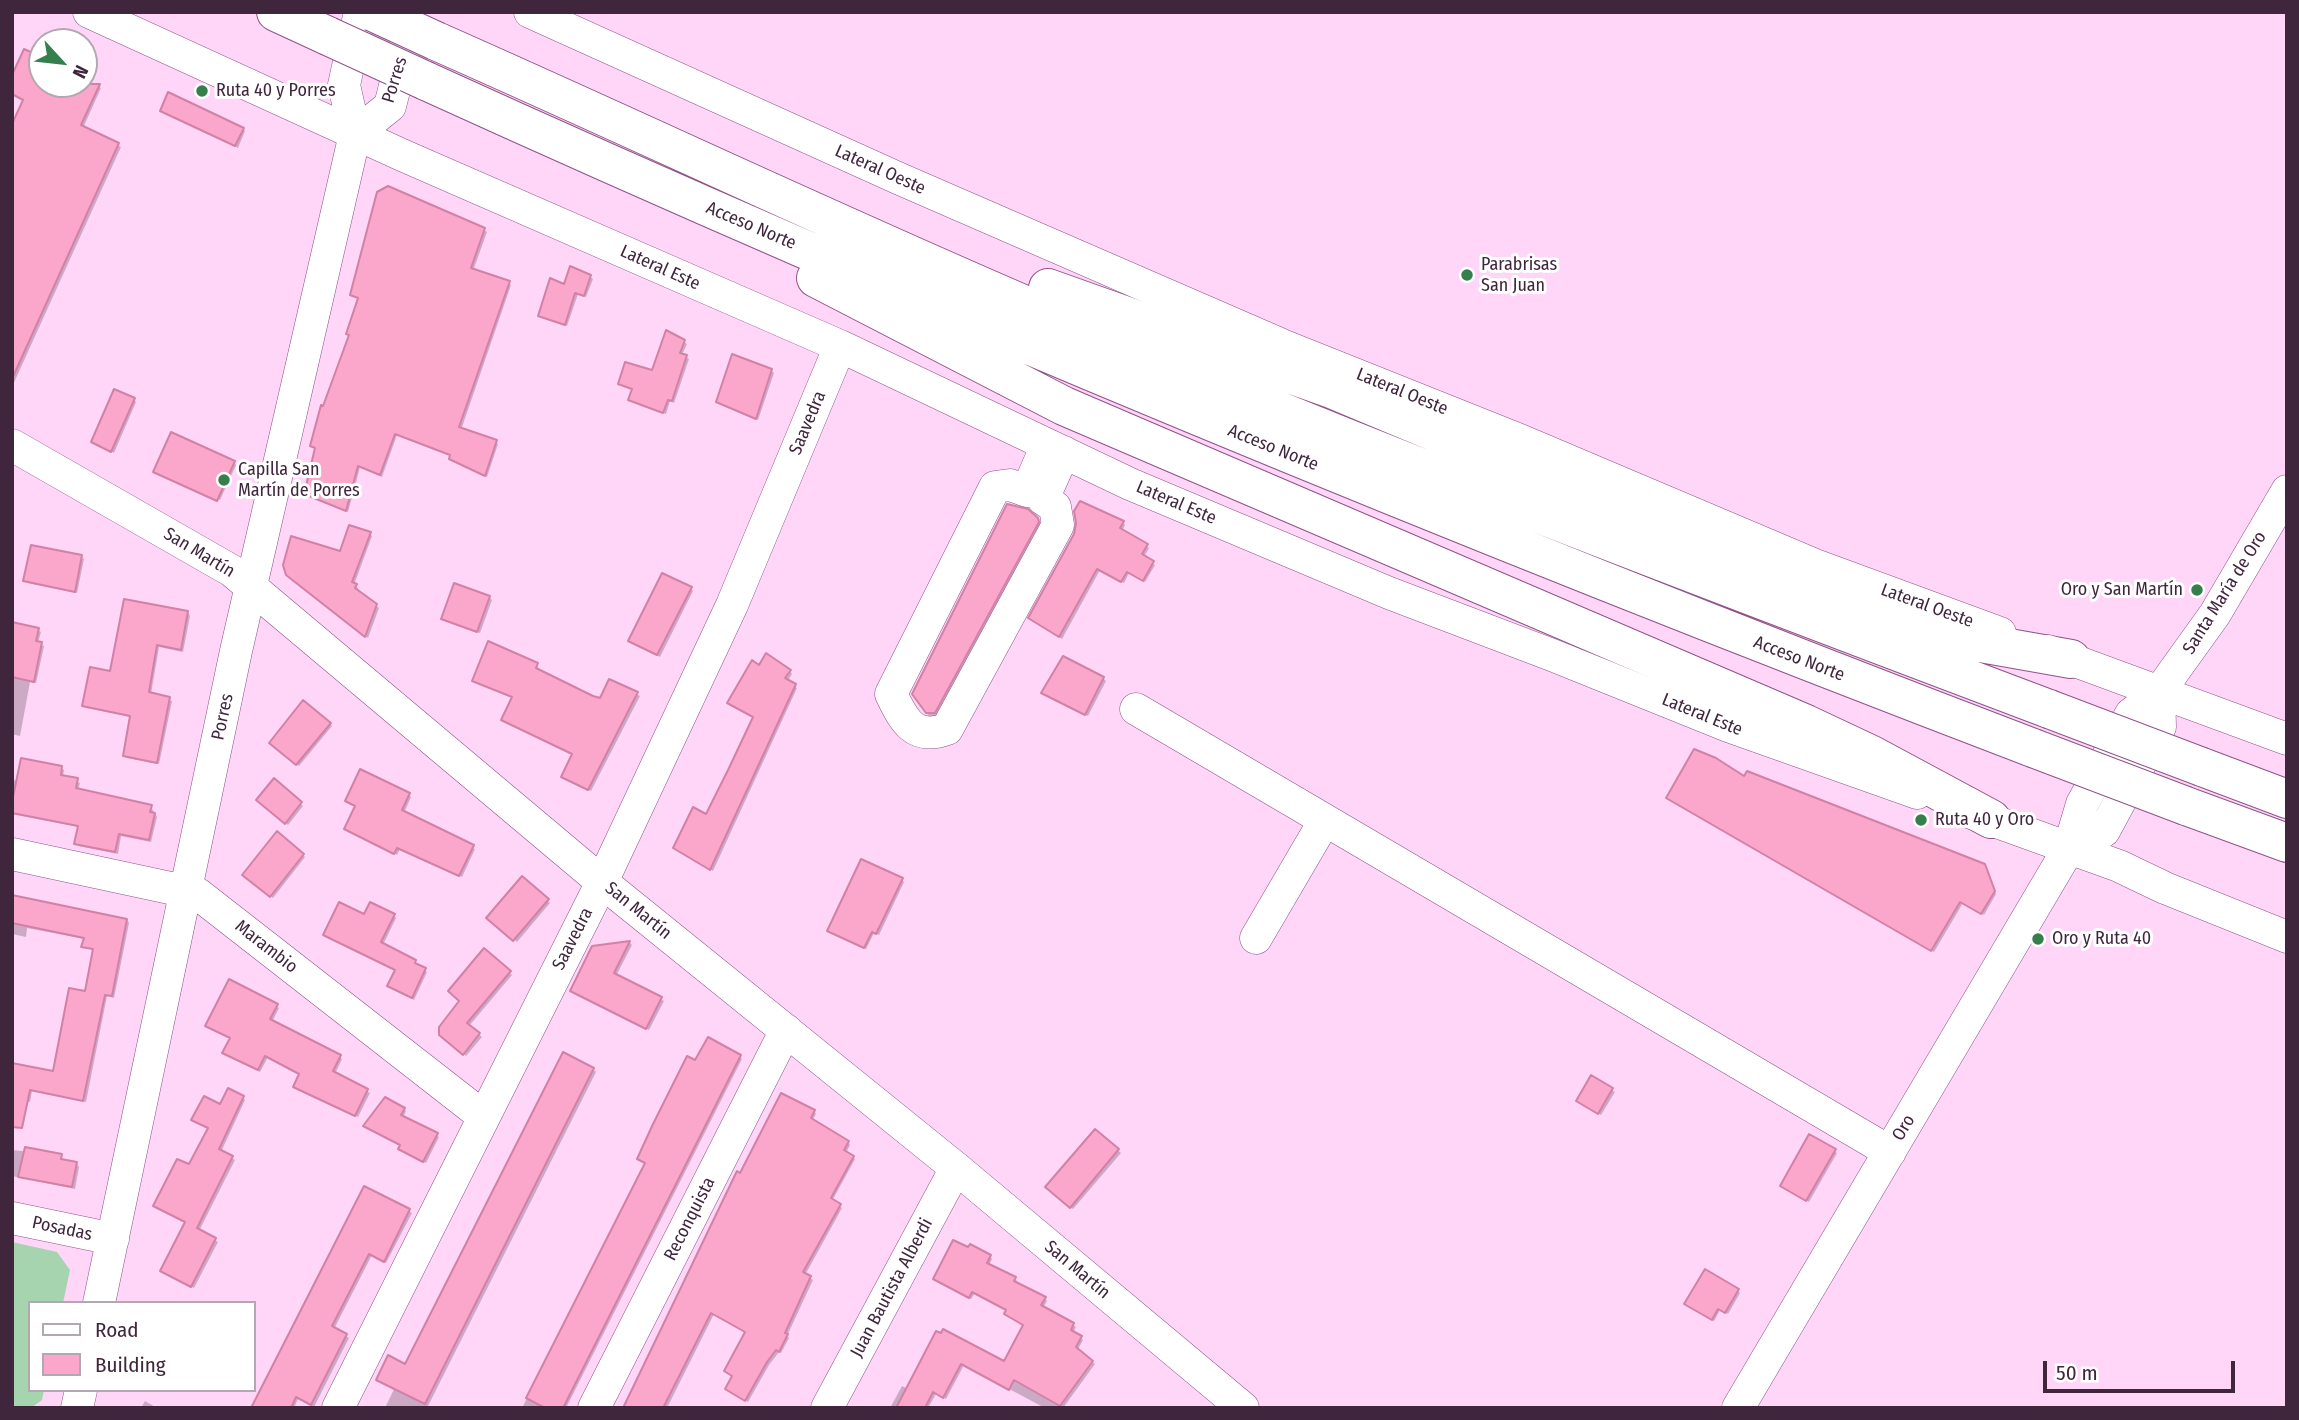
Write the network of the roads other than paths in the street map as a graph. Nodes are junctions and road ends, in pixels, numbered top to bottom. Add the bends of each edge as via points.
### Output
1 (89, 12) edge
2 (276, 12) edge
3 (360, 12) edge
4 (373, 12) edge
5 (413, 12) edge
6 (530, 12) edge
7 (355, 134) junction
8 (611, 166) junction
9 (754, 183) junction
10 (840, 346) junction
11 (12, 445) edge
12 (1056, 449) junction
13 (2287, 491) edge
14 (251, 587) junction
15 (2071, 659) junction
16 (2160, 692) junction
17 (1136, 709) dead end
18 (2287, 739) edge
19 (2287, 799) edge
20 (1991, 819) junction
21 (1325, 820) junction
22 (2287, 843) edge
23 (2069, 848) junction
24 (12, 854) edge
25 (602, 882) junction
26 (186, 892) junction
27 (2287, 937) edge
28 (1256, 939) dead end
29 (786, 1030) junction
30 (484, 1116) junction
31 (1890, 1152) junction
32 (956, 1168) junction
33 (12, 1218) edge
34 (113, 1240) junction
35 (99, 1301) edge
36 (338, 1408) edge
37 (594, 1408) edge
38 (827, 1408) edge
39 (1243, 1408) edge
40 (1738, 1408) edge

1 - 7 street, Lateral Este
2 - 8 highway, Acceso Norte, bridge
3 - 7 street, Porres via 344,85
4 - 9 highway, bridge
5 - 7 street, Porres via 390,106
6 - 15 street, Lateral Oeste via 1282,345 1815,565
7 - 10 street, Lateral Este
7 - 14 street, Porres
8 - 20 highway via 1064,406 1806,724
8 - 22 highway, Acceso Norte, bridge via 1193,416 1741,636
9 - 15 highway via 1329,388 1935,632
9 - 19 highway, bridge via 1213,383 1758,599
10 - 12 street, Lateral Este
10 - 25 street, Saavedra via 732,605
11 - 14 street, San Martín via 232,571
12 - 12 street via 1027,491 1010,485 995,487 891,694 903,719 921,732 947,729 1058,525 1055,507 1043,499
12 - 20 street, Lateral Este via 1389,593 1728,726
13 - 16 street, Santa María de Oro via 2215,614
14 - 25 street, San Martín
14 - 26 street, Porres
15 - 16 street, Lateral Oeste
16 - 18 street, Lateral Oeste
16 - 23 street, Oro via 2132,714 2082,804
17 - 21 street
20 - 23 street, Lateral Este
21 - 28 street
21 - 31 street
23 - 27 street, Lateral Este
23 - 31 street, Oro
24 - 26 street, Marambio
25 - 29 street, San Martín
25 - 30 street, Saavedra
26 - 30 street, Marambio via 198,894
26 - 34 street, Porres
29 - 32 street, San Martín
29 - 37 street, Reconquista
30 - 36 street, Saavedra
31 - 40 street, Oro
32 - 38 street, Juan Bautista Alberdi
32 - 39 street, San Martín
33 - 34 street, Posadas
34 - 35 street, Porres

